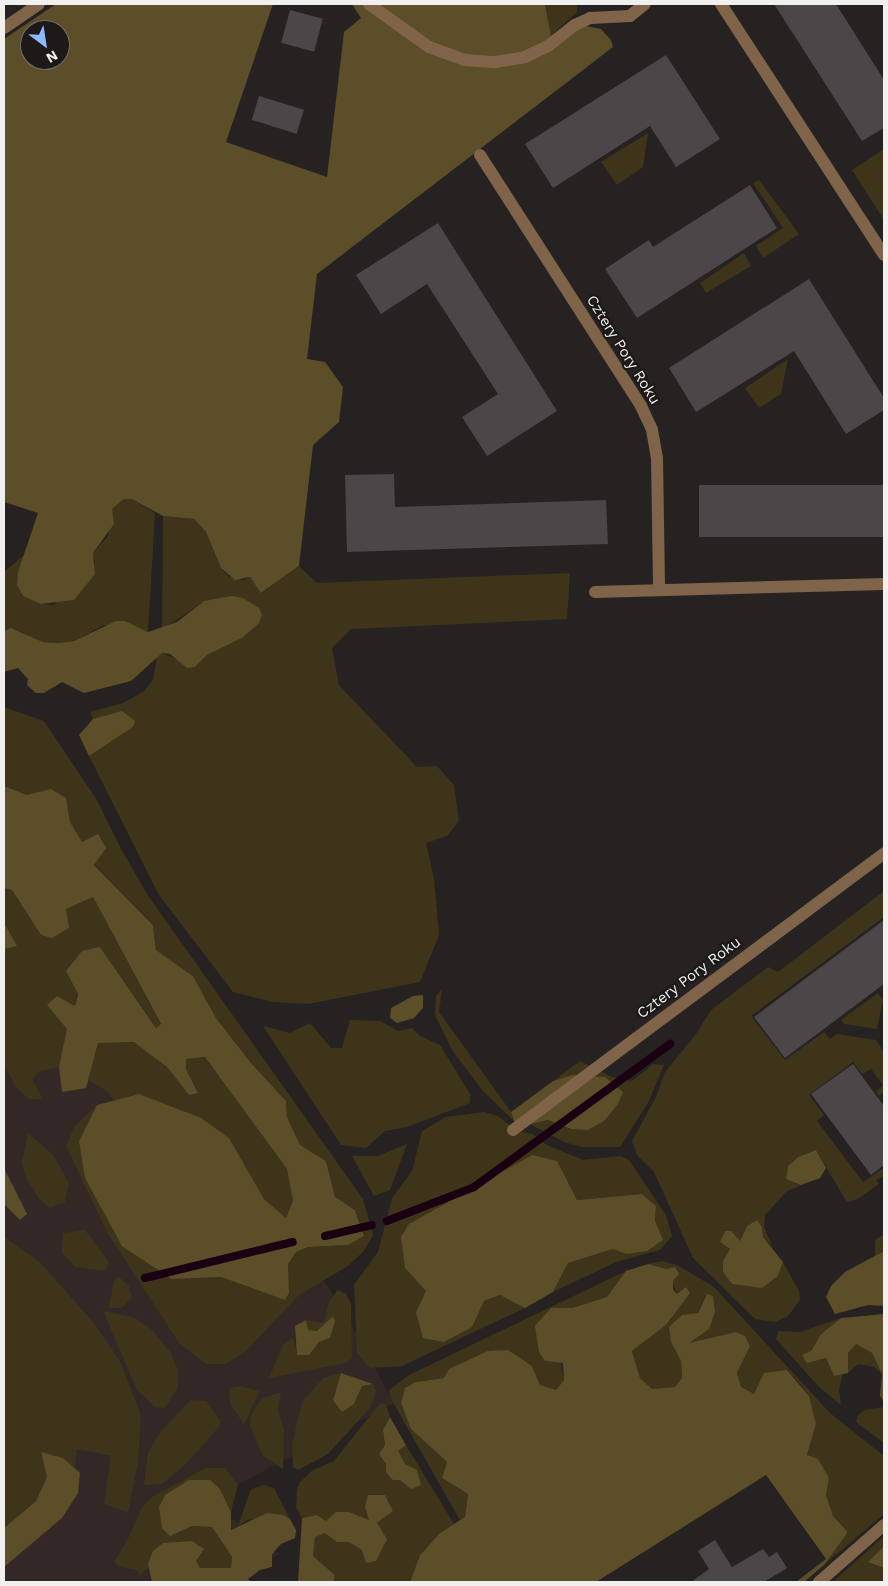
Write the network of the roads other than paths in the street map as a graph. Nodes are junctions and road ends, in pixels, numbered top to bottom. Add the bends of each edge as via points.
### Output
1 (39, 4) edge
2 (369, 4) edge
3 (645, 4) edge
4 (721, 4) edge
5 (4, 28) edge
6 (480, 155) dead end
7 (884, 255) edge
8 (884, 584) edge
9 (659, 588) junction
10 (595, 592) dead end
11 (884, 853) edge
12 (513, 1130) dead end
13 (884, 1525) edge
14 (819, 1582) edge

1 - 5 street
2 - 3 street via 429,47 464,60 495,62 533,53 590,18 630,16
4 - 7 street
6 - 9 street, Cztery Pory Roku via 641,406 652,430 657,458
8 - 9 street
9 - 10 street
11 - 12 street, Cztery Pory Roku
13 - 14 street

